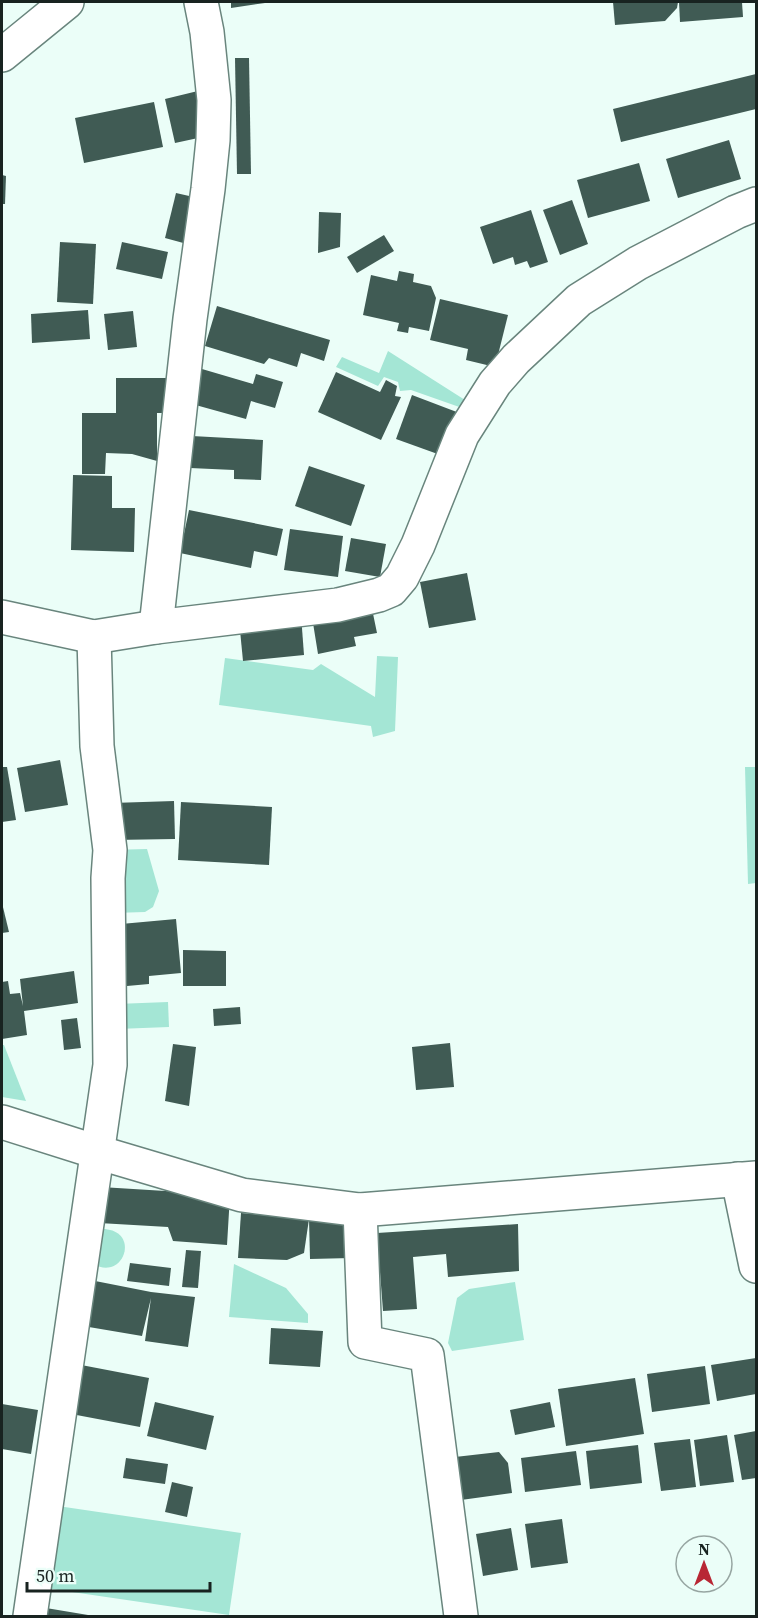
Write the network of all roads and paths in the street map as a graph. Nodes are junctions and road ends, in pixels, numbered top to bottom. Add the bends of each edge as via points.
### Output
1 (67, 2) edge
2 (201, 2) edge
3 (2, 55) edge
4 (756, 204) edge
5 (2, 616) edge
6 (156, 627) junction
7 (94, 637) junction
8 (2, 1122) edge
9 (97, 1152) junction
10 (747, 1178) edge
11 (360, 1210) junction
12 (756, 1266) edge
13 (30, 1617) edge
14 (461, 1617) edge

1 - 3 street
2 - 6 street via 214,100 213,140
4 - 6 street via 639,263 579,300 516,359 495,383 462,435 418,545 391,590 338,605
5 - 7 street
6 - 7 street
7 - 9 street via 97,746 110,850 110,1065
8 - 9 street
9 - 11 street via 242,1195
9 - 13 street
10 - 11 street
10 - 12 street
11 - 14 street via 365,1342 427,1355

